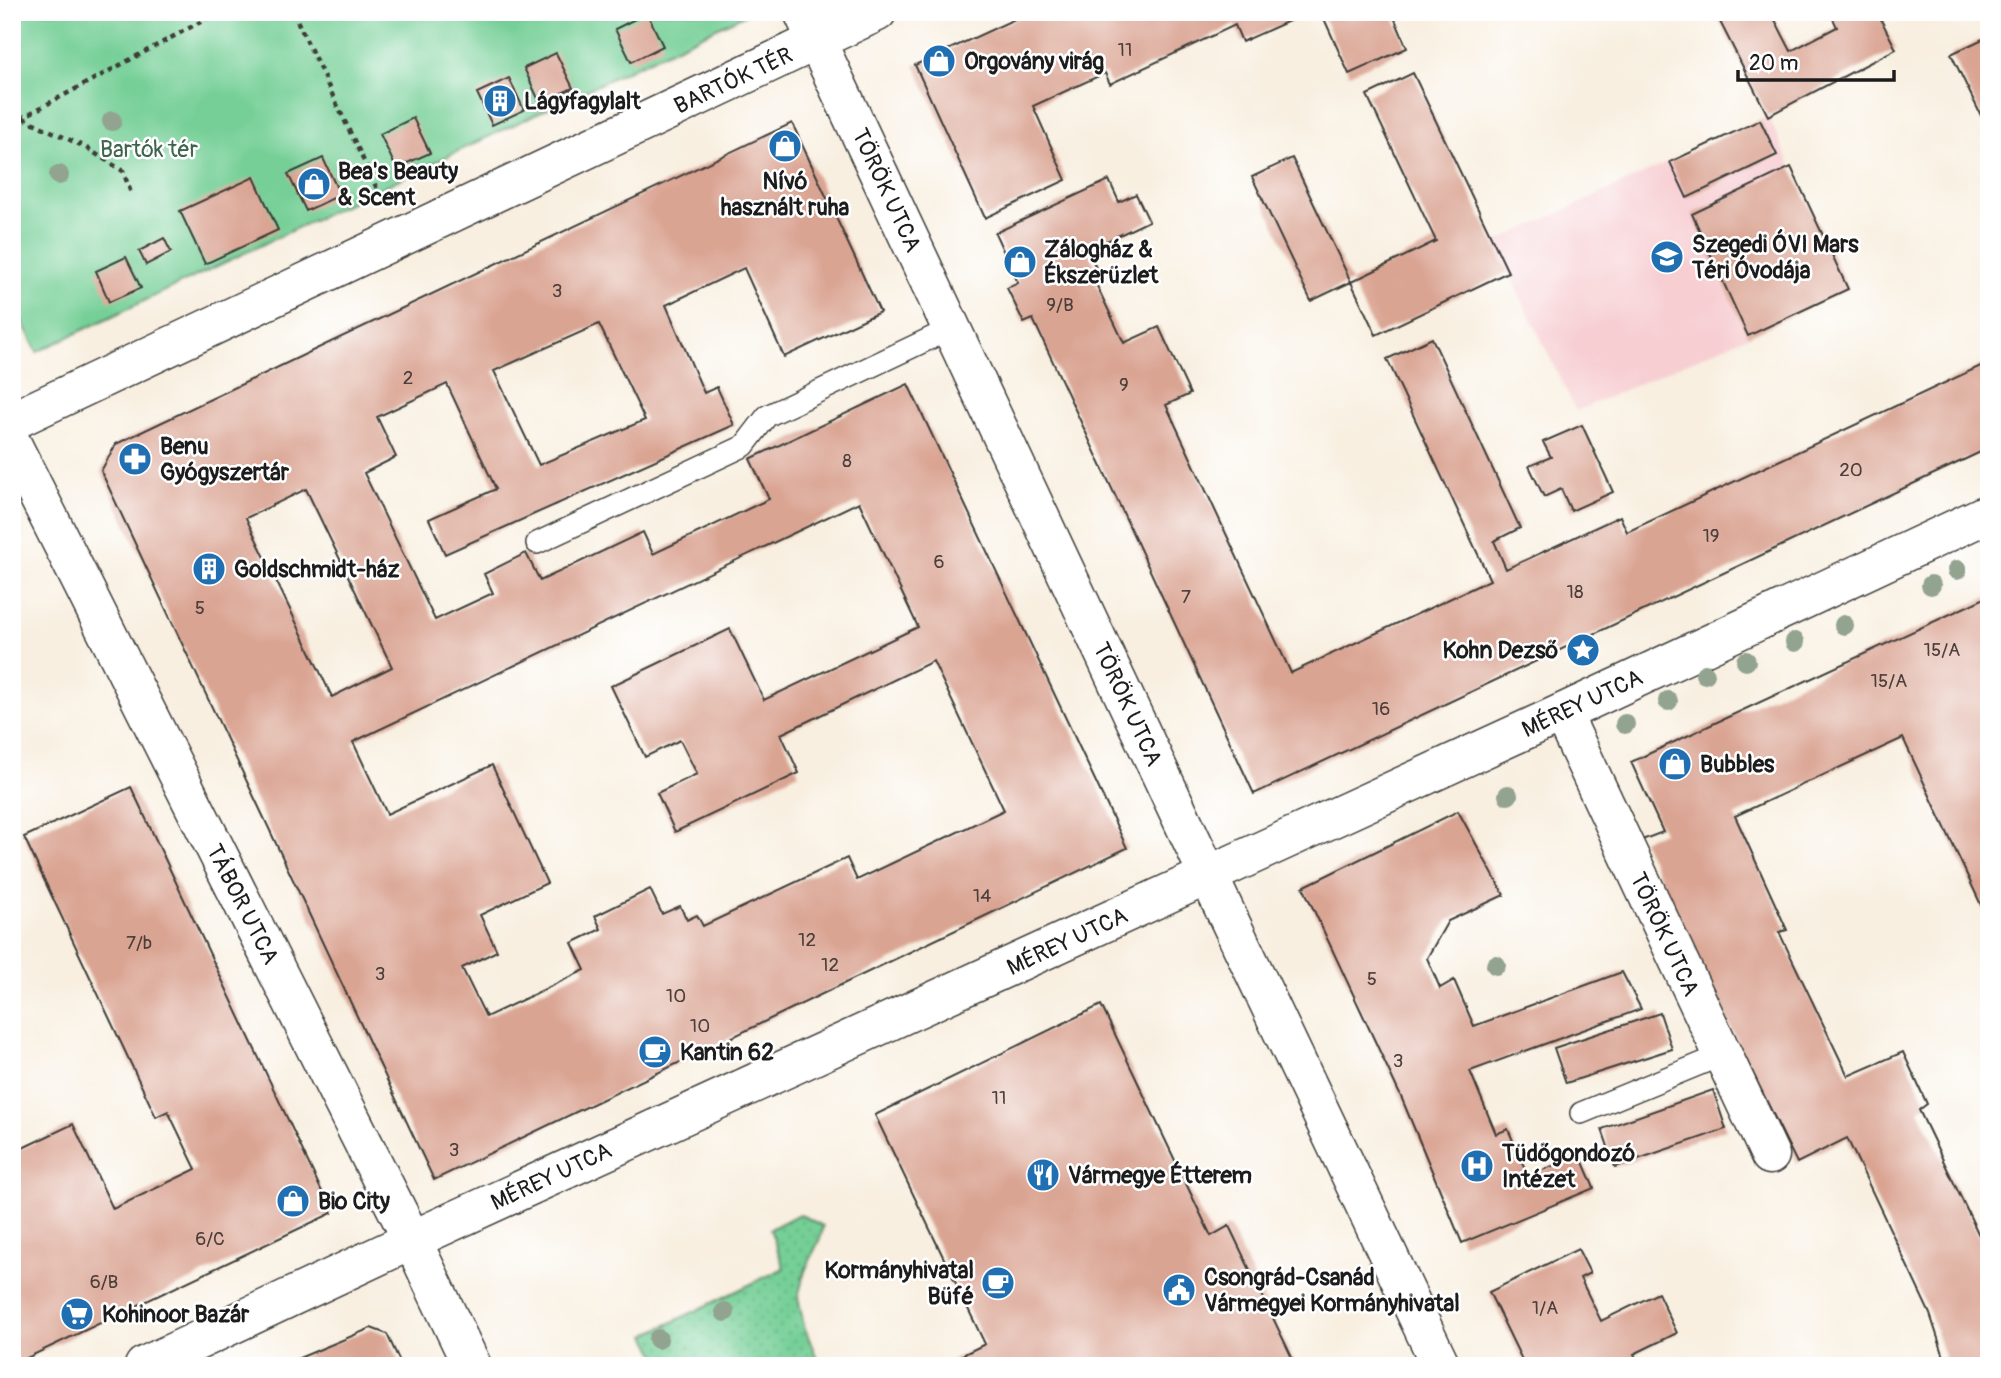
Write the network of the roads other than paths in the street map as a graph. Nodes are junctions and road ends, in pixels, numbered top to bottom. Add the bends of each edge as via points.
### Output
1 (877, 12) edge
2 (810, 26) edge
3 (952, 328) junction
4 (12, 421) edge
5 (12, 444) edge
6 (1989, 513) edge
7 (537, 543) dead end
8 (1562, 713) junction
9 (1208, 875) junction
10 (1722, 1055) junction
11 (1581, 1113) dead end
12 (1770, 1156) dead end
13 (412, 1240) junction
14 (144, 1366) edge
15 (472, 1366) edge
16 (1441, 1366) edge

1 - 2 street, BARTÓK TÉR
2 - 3 street, TÖRÖK UTCA
2 - 4 street, BARTÓK TÉR
3 - 7 lane via 767,416 744,446
3 - 9 street, TÖRÖK UTCA
5 - 13 street, TÁBOR UTCA
6 - 8 street, MÉREY UTCA
8 - 9 street, MÉREY UTCA
8 - 10 street, TÖRÖK UTCA
9 - 13 street, MÉREY UTCA
9 - 16 street, TÖRÖK UTCA
10 - 11 lane
10 - 12 street, TÖRÖK UTCA
13 - 14 street, MÉREY UTCA
13 - 15 street, TÁBOR UTCA

